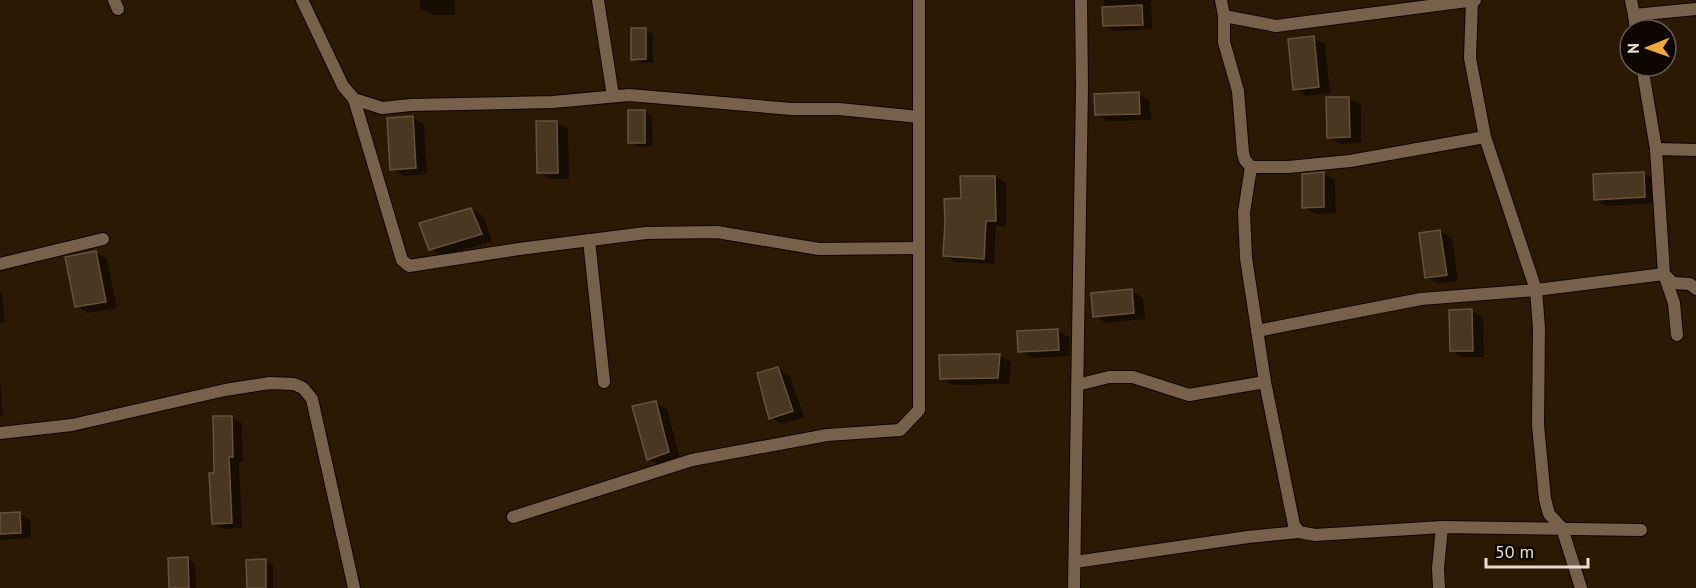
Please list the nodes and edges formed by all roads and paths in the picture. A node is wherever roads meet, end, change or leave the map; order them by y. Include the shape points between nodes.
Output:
1 (302, 0) edge
2 (598, 0) edge
3 (919, 0) edge
4 (1081, 0) edge
5 (1221, 0) edge
6 (1473, 0) edge
7 (1630, 0) edge
8 (1696, 9) edge
9 (1634, 15) junction
10 (1224, 16) junction
11 (1634, 18) edge
12 (1644, 78) edge
13 (613, 96) junction
14 (354, 99) junction
15 (919, 117) junction
16 (1485, 137) junction
17 (1656, 149) junction
18 (1696, 150) edge
19 (1251, 167) junction
20 (103, 239) dead end
21 (589, 240) junction
22 (919, 248) junction
23 (0, 264) edge
24 (1664, 274) junction
25 (1696, 289) edge
26 (1536, 290) junction
27 (1257, 331) junction
28 (1677, 335) dead end
29 (604, 382) dead end
30 (1265, 382) junction
31 (1077, 385) junction
32 (0, 433) edge
33 (513, 517) dead end
34 (1442, 527) junction
35 (1562, 528) junction
36 (1641, 530) dead end
37 (1299, 532) junction
38 (1075, 562) junction
39 (354, 588) edge
40 (1074, 588) edge
41 (1439, 588) edge
42 (1581, 588) edge

1 - 14 street via 343,86
2 - 13 street
3 - 15 street
4 - 31 street
5 - 10 street
6 - 10 street via 1276,26
6 - 16 street via 1470,58
7 - 9 street
8 - 9 street
9 - 11 street
10 - 19 street via 1224,42 1238,92 1243,153
12 - 17 street
13 - 14 street via 382,108
13 - 15 street
14 - 21 street via 402,260 409,266
15 - 22 street
16 - 19 street via 1350,161
16 - 26 street
17 - 18 street
17 - 24 street
19 - 27 street via 1244,212 1246,258
20 - 23 street
21 - 22 street via 646,233 717,232 819,249
21 - 29 street
22 - 33 street via 920,410 900,430 827,435 692,460
24 - 25 street via 1673,283 1689,284
24 - 26 street
24 - 28 street via 1674,303
26 - 27 street via 1421,299
26 - 35 street via 1538,425 1545,499 1550,514
27 - 30 street
30 - 31 street via 1189,395 1133,377 1109,377
30 - 37 street via 1292,519
31 - 38 street
32 - 39 street via 72,426 270,383 303,388 312,399
34 - 35 street
34 - 37 street via 1321,535
34 - 41 street
35 - 36 street
35 - 42 street
37 - 38 street
38 - 40 street

